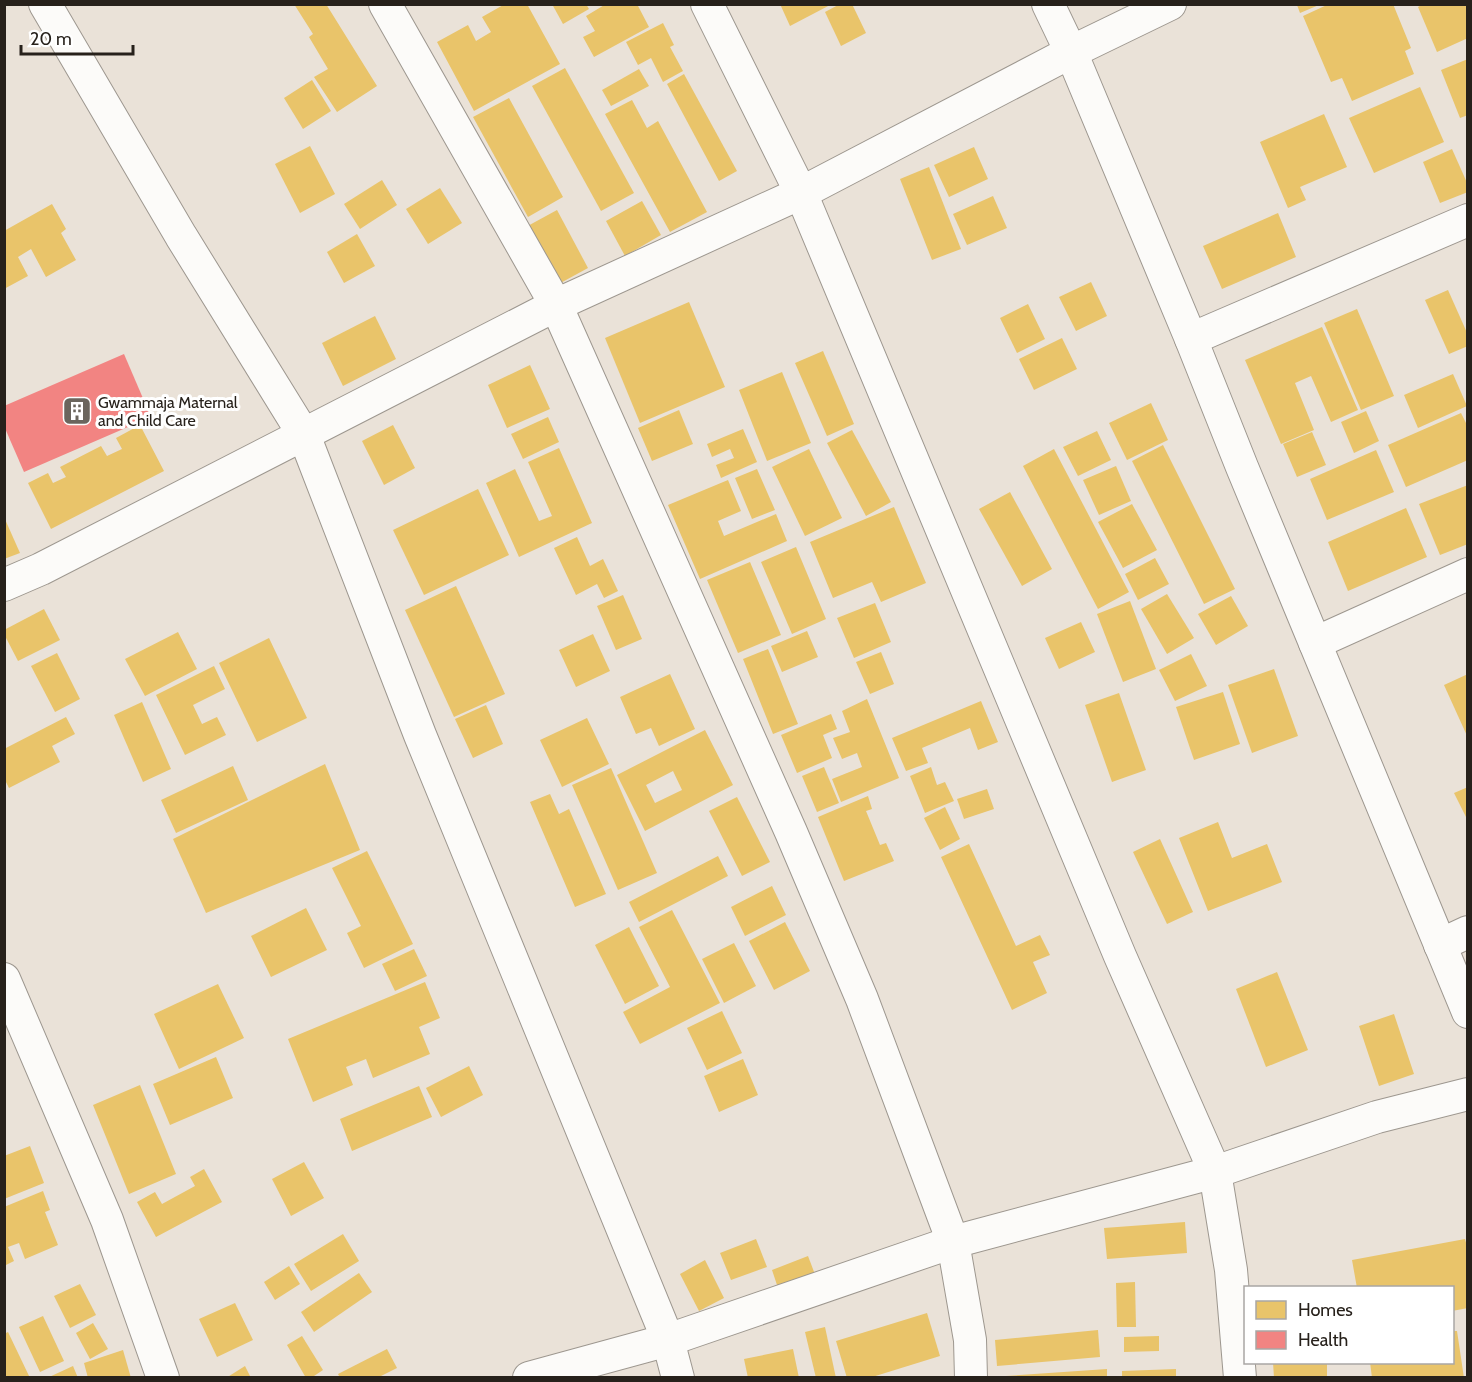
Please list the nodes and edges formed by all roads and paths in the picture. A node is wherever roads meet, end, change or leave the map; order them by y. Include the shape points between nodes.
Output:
1 (45, 4) edge
2 (385, 4) edge
3 (706, 4) edge
4 (1048, 4) edge
5 (1170, 4) edge
6 (1071, 52) junction
7 (801, 193) junction
8 (1467, 219) edge
9 (556, 305) junction
10 (1191, 339) junction
11 (304, 435) junction
12 (1467, 574) edge
13 (4, 585) edge
14 (1315, 643) junction
15 (1467, 932) edge
16 (1440, 945) junction
17 (4, 979) edge
18 (1467, 1012) edge
19 (1467, 1094) edge
20 (1215, 1172) junction
21 (953, 1242) junction
22 (668, 1340) junction
23 (163, 1377) edge
24 (529, 1377) edge
25 (678, 1377) edge
26 (971, 1377) edge
27 (1240, 1377) edge

1 - 11 street
2 - 9 street
3 - 7 street
4 - 6 street
5 - 6 street
6 - 7 street
6 - 10 street
7 - 9 street
7 - 20 street
8 - 10 street
9 - 11 street
9 - 21 street via 862,999
10 - 14 street
11 - 13 street
11 - 22 street via 420,735
12 - 14 street
14 - 16 street
15 - 16 street
16 - 18 street
17 - 23 street via 106,1220
19 - 20 street via 1377,1117
20 - 21 street
20 - 27 street via 1231,1270
21 - 22 street
21 - 26 street via 970,1340
22 - 24 street
22 - 25 street

